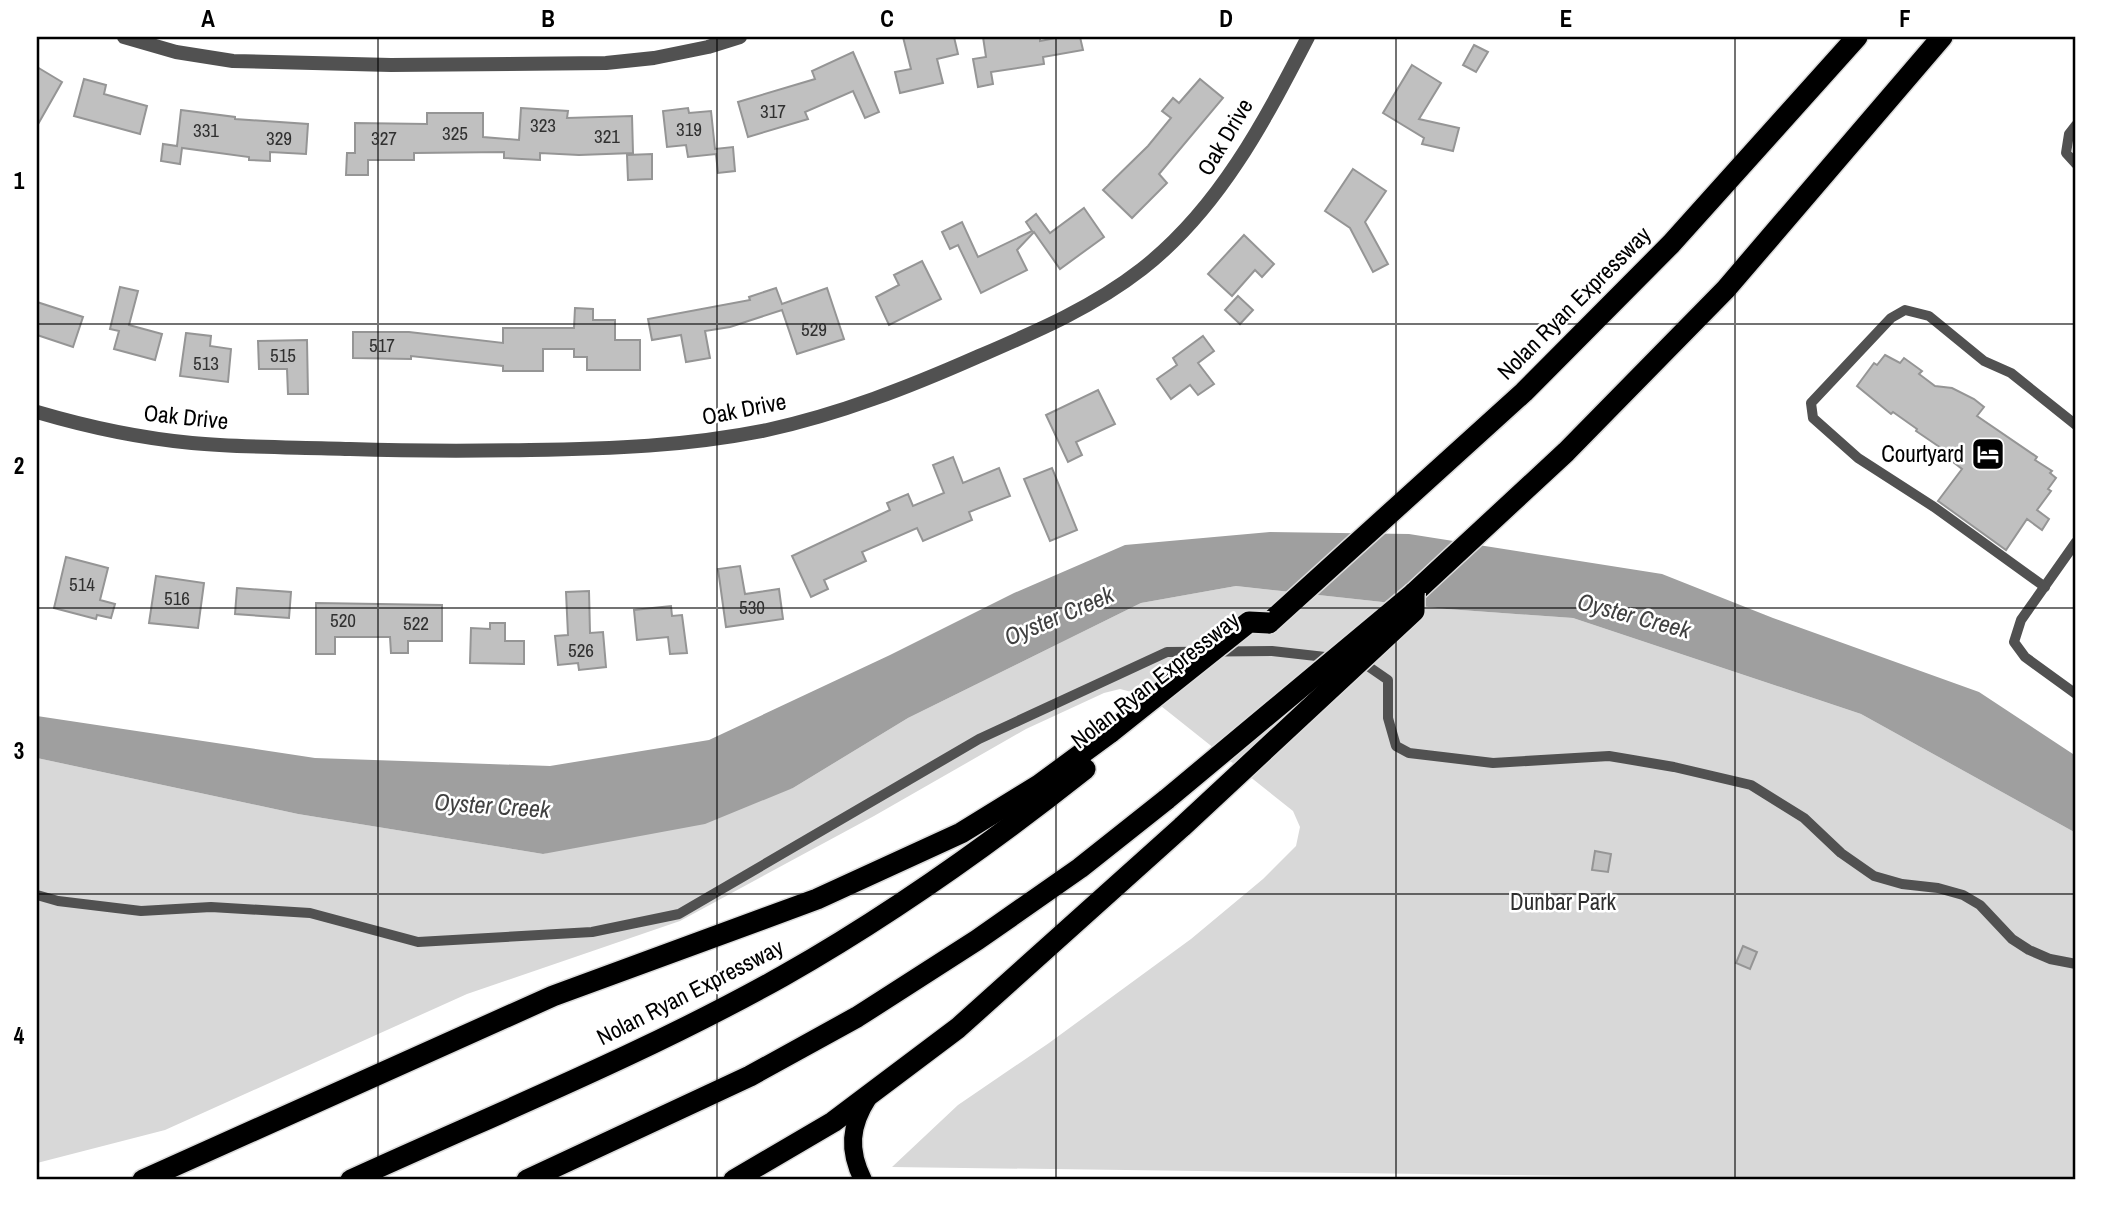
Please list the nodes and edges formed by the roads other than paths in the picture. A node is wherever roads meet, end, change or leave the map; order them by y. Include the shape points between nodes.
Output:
1 (124, 37) edge
2 (740, 37) edge
3 (1308, 37) edge
4 (1857, 37) edge
5 (1942, 37) edge
6 (2076, 125) edge
7 (2076, 164) edge
8 (37, 412) edge
9 (2076, 425) edge
10 (2076, 542) edge
11 (2045, 587) junction
12 (1414, 593) junction
13 (2076, 694) edge
14 (1118, 735) junction
15 (37, 895) edge
16 (2076, 964) edge
17 (870, 1096) junction
18 (143, 1180) edge
19 (351, 1180) edge
20 (527, 1180) edge
21 (734, 1180) edge
22 (863, 1180) edge

1 - 2 street via 233,61 391,65 606,63 654,58
3 - 8 street, Oak Drive via 1228,179 1208,206 1143,268 1052,325 863,403 768,429 679,445 445,452 193,443 107,431
4 - 14 highway, Nolan Ryan Expressway, bridge via 1671,244 1483,430 1269,623 1249,622
5 - 12 highway via 1726,289 1529,487
6 - 7 lane via 2069,134 2066,153
9 - 11 lane via 1929,316 1905,310 1891,318 1811,403 1813,418 1858,457
10 - 11 lane
11 - 13 lane via 2021,620 2014,642 2025,657
12 - 17 highway, bridge via 1414,611 1183,827 958,1028
12 - 20 highway, bridge via 1167,799 1080,868 977,940 857,1017 750,1076
14 - 18 highway via 961,833 817,899 553,996
14 - 19 highway, Nolan Ryan Expressway via 1015,825 875,921 782,976 666,1037
15 - 16 lane via 141,911 211,907 310,913 418,942 592,932 679,914 979,739 1167,652 1272,651 1363,661 1380,673 1388,680 1388,718 1396,746 1409,753 1493,763 1609,756 1751,785 1804,818 1874,876 1963,895 2029,950
17 - 21 highway
17 - 22 main road via 857,1115 853,1136

